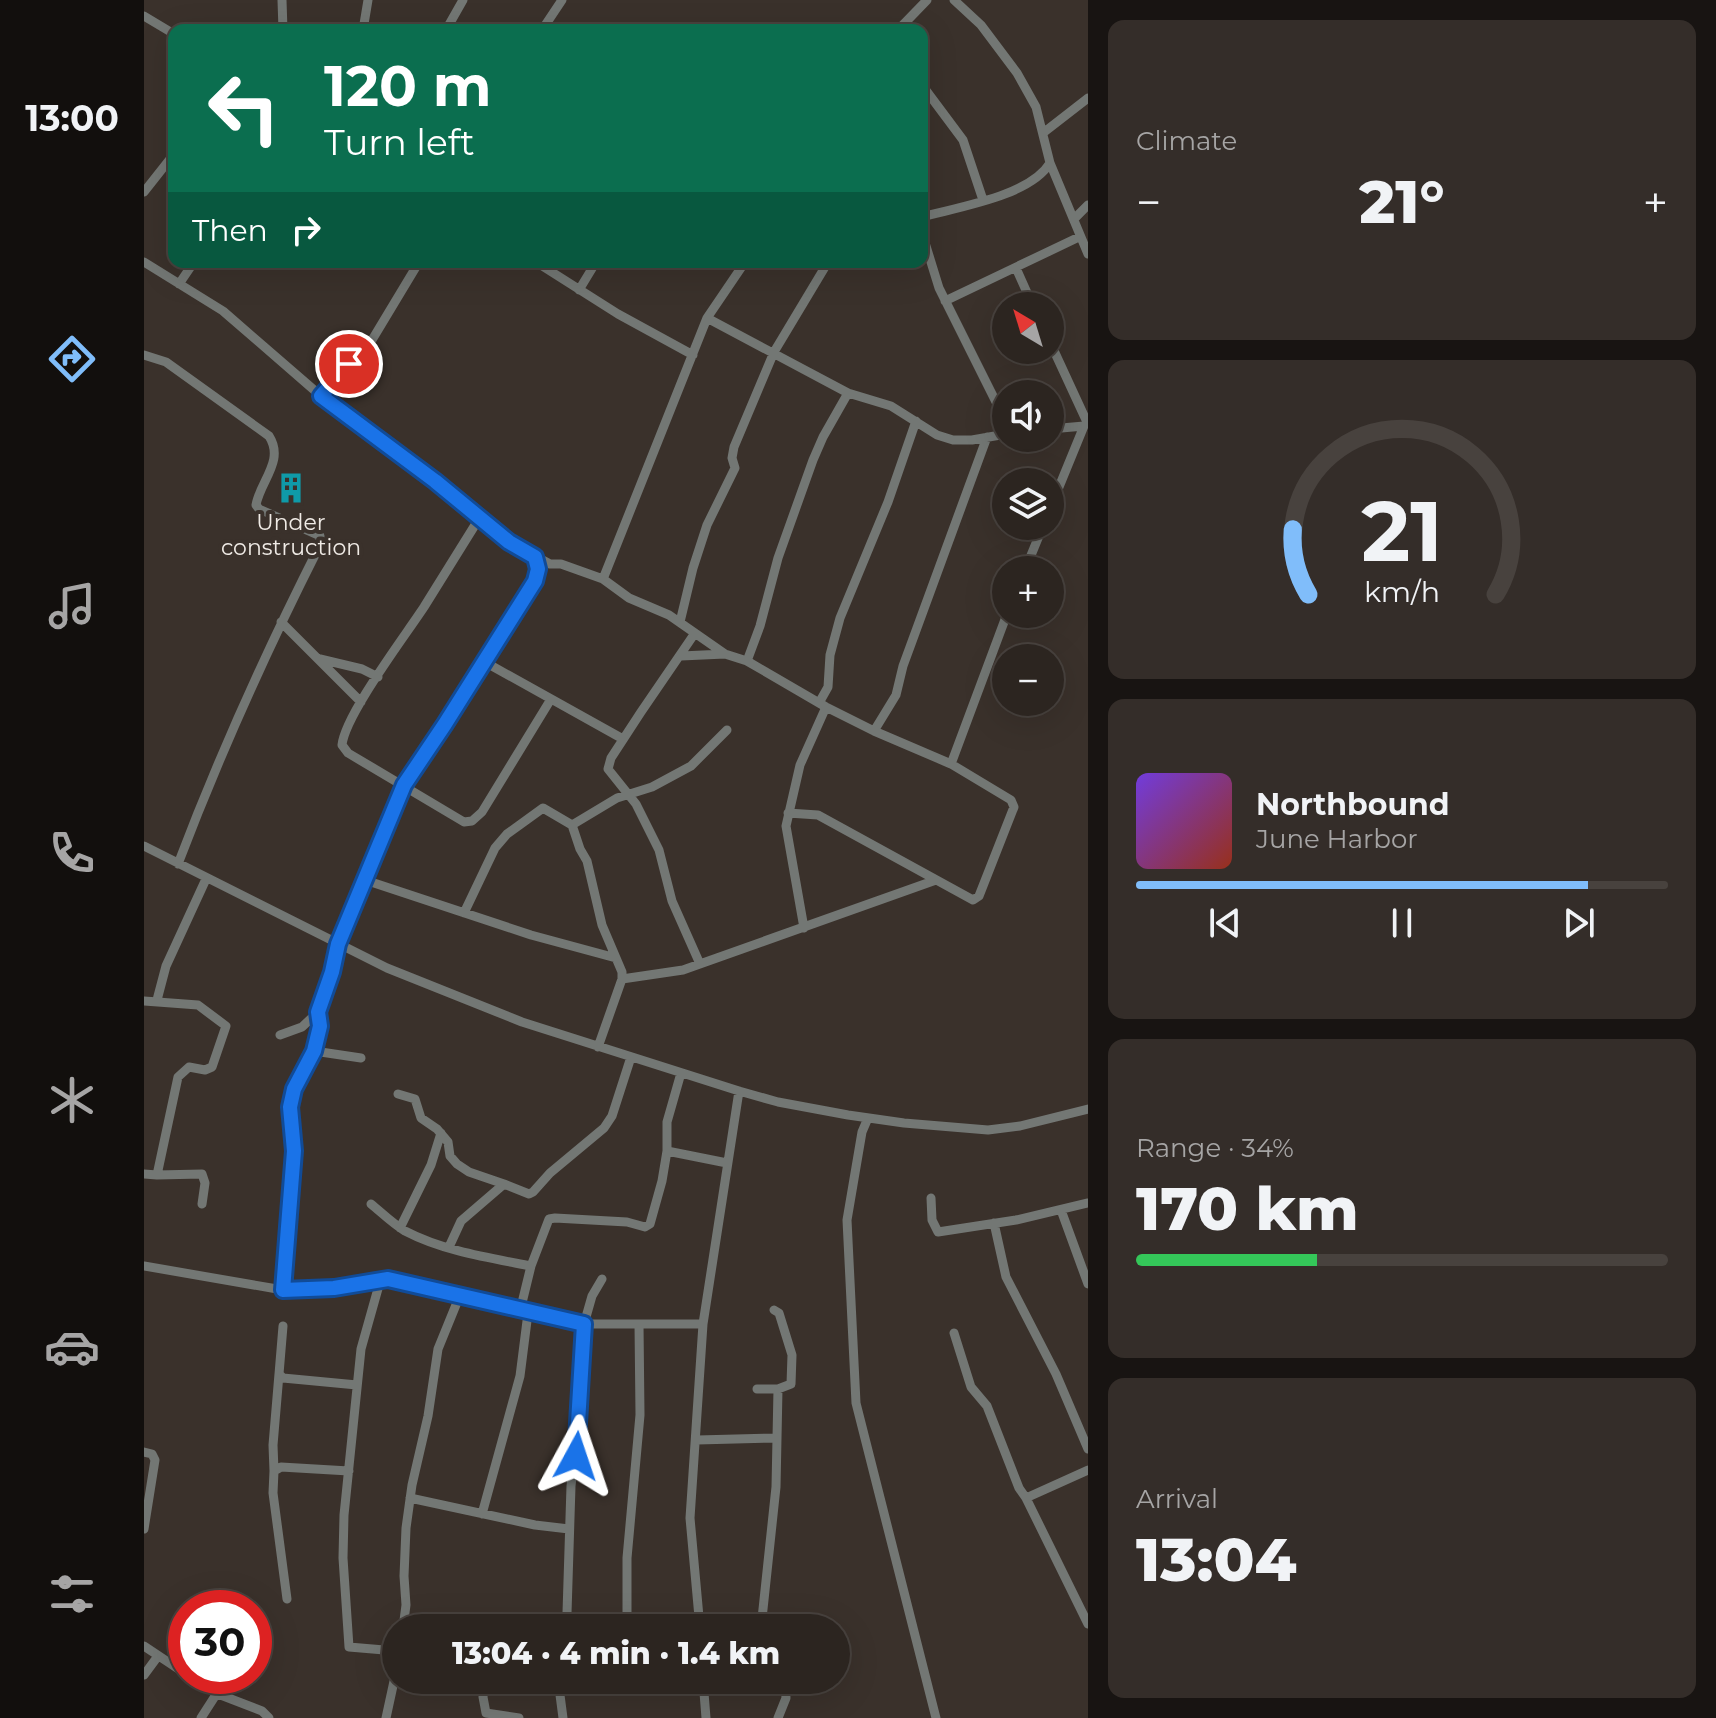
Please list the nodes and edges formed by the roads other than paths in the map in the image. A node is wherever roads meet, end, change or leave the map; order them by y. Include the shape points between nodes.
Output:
1 (282, 0) edge
2 (368, 0) edge
3 (463, 0) edge
4 (562, 0) edge
5 (927, 0) edge
6 (954, 0) edge
7 (144, 16) edge
8 (283, 24) edge
9 (364, 24) edge
10 (449, 24) edge
11 (546, 24) edge
12 (904, 24) edge
13 (168, 30) edge
14 (928, 93) edge
15 (1088, 98) edge
16 (1043, 133) junction
17 (168, 162) edge
18 (1050, 163) junction
19 (144, 192) edge
20 (983, 200) junction
21 (1088, 205) edge
22 (928, 215) edge
23 (1074, 219) junction
24 (1079, 237) junction
25 (928, 254) edge
26 (1088, 254) edge
27 (144, 262) edge
28 (190, 268) edge
29 (415, 268) edge
30 (545, 268) edge
31 (592, 268) edge
32 (741, 268) edge
33 (824, 268) edge
34 (1016, 268) junction
35 (179, 284) junction
36 (579, 290) junction
37 (1027, 292) edge
38 (945, 301) junction
39 (707, 318) junction
40 (774, 352) junction
41 (144, 355) edge
42 (693, 355) junction
43 (1060, 364) edge
44 (848, 393) junction
45 (992, 394) edge
46 (321, 396) junction
47 (916, 421) junction
48 (1086, 423) edge
49 (1064, 427) edge
50 (992, 436) edge
51 (987, 437) junction
52 (1064, 476) edge
53 (480, 517) junction
54 (535, 557) junction
55 (550, 564) junction
56 (603, 579) junction
57 (535, 581) junction
58 (281, 622) junction
59 (680, 622) junction
60 (1002, 628) edge
61 (695, 633) junction
62 (725, 654) junction
63 (681, 656) junction
64 (320, 659) junction
65 (483, 661) junction
66 (747, 661) junction
67 (378, 677) junction
68 (551, 699) junction
69 (361, 702) junction
70 (822, 705) junction
71 (727, 730) dead end
72 (874, 731) junction
73 (623, 739) junction
74 (951, 764) junction
75 (404, 785) junction
76 (628, 793) junction
77 (788, 813) junction
78 (572, 825) junction
79 (144, 846) edge
80 (178, 864) junction
81 (206, 879) junction
82 (365, 880) junction
83 (936, 880) junction
84 (464, 913) junction
85 (804, 928) junction
86 (338, 944) junction
87 (616, 958) junction
88 (700, 964) junction
89 (622, 979) junction
90 (157, 1000) junction
91 (144, 1001) edge
92 (318, 1012) junction
93 (280, 1035) dead end
94 (598, 1047) junction
95 (314, 1051) junction
96 (631, 1057) junction
97 (361, 1058) dead end
98 (681, 1073) junction
99 (739, 1091) junction
100 (398, 1094) dead end
101 (1088, 1109) edge
102 (868, 1118) junction
103 (441, 1133) junction
104 (667, 1151) junction
105 (727, 1163) junction
106 (144, 1174) edge
107 (157, 1175) junction
108 (504, 1184) junction
109 (931, 1198) dead end
110 (1088, 1203) edge
111 (202, 1204) dead end
112 (371, 1204) dead end
113 (1061, 1210) junction
114 (994, 1223) junction
115 (400, 1228) junction
116 (449, 1247) junction
117 (144, 1266) edge
118 (531, 1266) junction
119 (381, 1278) junction
120 (602, 1279) dead end
121 (1088, 1284) edge
122 (283, 1290) junction
123 (460, 1295) junction
124 (774, 1310) dead end
125 (524, 1312) junction
126 (584, 1324) junction
127 (639, 1324) junction
128 (703, 1324) junction
129 (283, 1326) dead end
130 (954, 1333) dead end
131 (279, 1374) junction
132 (357, 1385) junction
133 (757, 1389) dead end
134 (778, 1389) junction
135 (776, 1438) junction
136 (697, 1440) junction
137 (1088, 1449) edge
138 (144, 1452) edge
139 (1088, 1470) edge
140 (274, 1471) junction
141 (349, 1471) junction
142 (410, 1498) junction
143 (1026, 1498) junction
144 (482, 1514) junction
145 (144, 1529) edge
146 (569, 1529) junction
147 (287, 1599) dead end
148 (405, 1614) edge
149 (568, 1614) edge
150 (625, 1614) edge
151 (699, 1614) edge
152 (762, 1614) edge
153 (1088, 1624) edge
154 (144, 1646) edge
155 (382, 1650) edge
156 (158, 1656) junction
157 (168, 1662) edge
158 (144, 1675) edge
159 (218, 1694) joint
160 (391, 1694) edge
161 (483, 1694) edge
162 (560, 1694) edge
163 (704, 1694) edge
164 (786, 1694) edge
165 (201, 1718) edge
166 (269, 1718) edge
167 (386, 1718) edge
168 (519, 1718) edge
169 (563, 1718) edge
170 (706, 1718) edge
171 (778, 1718) edge
172 (936, 1718) edge

1 - 8 street
2 - 9 street
3 - 10 street
4 - 11 street
5 - 12 street
6 - 16 street via 981,25 1017,73
7 - 13 street
14 - 20 street via 963,140
15 - 16 street
16 - 18 street
17 - 19 street
18 - 20 street via 1036,180
18 - 23 street
20 - 22 street
21 - 23 street
23 - 24 street
24 - 26 street
24 - 34 street
25 - 38 street
27 - 35 street
28 - 35 street
29 - 46 street via 372,340
30 - 36 street
31 - 36 street
32 - 39 street
33 - 40 street
34 - 37 street
34 - 38 street
35 - 46 street via 223,311
36 - 42 street
38 - 45 street
39 - 40 street
39 - 42 street
40 - 44 street
40 - 59 street via 734,447 735,468 702,539
41 - 58 street via 166,362 202,386 263,430 274,444 275,459 256,505 320,536
42 - 56 street
43 - 48 street
44 - 47 street via 891,406
44 - 66 street via 813,460
46 - 53 street
47 - 51 street via 953,440
47 - 70 street via 840,618
48 - 49 street
48 - 52 street
50 - 51 street
51 - 72 street via 896,695
53 - 54 street
53 - 67 street
54 - 55 street
54 - 57 street
55 - 56 street
55 - 57 street
56 - 59 street
57 - 65 street
58 - 64 street
58 - 80 street via 214,769
59 - 61 street
60 - 74 street
61 - 62 street
61 - 63 street
62 - 63 street
62 - 66 street
63 - 73 street
64 - 67 street
64 - 69 street
65 - 68 street
65 - 75 street
66 - 70 street
67 - 69 street
68 - 73 street
68 - 75 street via 472,821 464,822
69 - 75 street via 342,745
70 - 72 street
70 - 77 street
71 - 76 street via 691,766
72 - 74 street
73 - 76 street via 608,769
74 - 83 street via 1011,800 1013,810 977,899
75 - 82 street
76 - 78 street
76 - 88 street via 662,855 672,901
77 - 83 street via 818,815
77 - 85 street
78 - 84 street via 543,808 507,834
78 - 87 street
79 - 80 street
80 - 81 street
81 - 86 street
81 - 90 street via 166,966
82 - 84 street
82 - 86 street
83 - 85 street
84 - 87 street
85 - 88 street
86 - 92 street
86 - 94 street via 450,994
87 - 89 street
88 - 89 street
89 - 94 street
90 - 91 street
90 - 107 street via 198,1005 226,1026 212,1067 189,1067 178,1077
92 - 93 street via 302,1027
92 - 95 street
94 - 96 street
95 - 97 street
95 - 122 street via 290,1107 294,1151
96 - 98 street
96 - 108 street via 604,1128 533,1192
98 - 99 street
98 - 104 street via 667,1122
99 - 102 street
99 - 105 street
100 - 103 street via 415,1099 421,1118
101 - 102 street via 988,1130
102 - 172 street via 847,1220 856,1403
103 - 108 street via 457,1164
103 - 115 street
104 - 105 street
104 - 118 street via 650,1224 549,1219
105 - 128 street
106 - 107 street
107 - 111 street via 202,1174
108 - 116 street via 461,1221
109 - 114 street via 938,1232
110 - 113 street
112 - 115 street
113 - 114 street
113 - 121 street
114 - 137 street via 1006,1277
115 - 116 street
116 - 118 street
117 - 122 street
118 - 125 street
119 - 122 street via 334,1288
119 - 123 street
119 - 132 street
120 - 126 street
123 - 125 street
123 - 142 street via 438,1349
124 - 134 street via 792,1355 791,1384
125 - 126 street
125 - 144 street via 520,1376
126 - 127 street
126 - 146 street
127 - 128 street
127 - 150 street via 640,1415
128 - 136 street
129 - 131 street
130 - 143 street via 971,1387 987,1406
131 - 132 street
131 - 140 street
132 - 141 street
133 - 134 street
134 - 135 street
135 - 136 street
135 - 152 street
136 - 151 street via 690,1518
138 - 145 street via 155,1460
139 - 143 street
140 - 141 street
140 - 147 street
141 - 155 street via 343,1558 347,1643 353,1649
142 - 144 street
142 - 148 street
143 - 153 street
144 - 146 street
146 - 149 street
154 - 156 street
156 - 157 street
156 - 158 street
159 - 165 street
159 - 166 street
160 - 167 street
161 - 168 street via 486,1713
162 - 169 street
163 - 170 street
164 - 171 street

